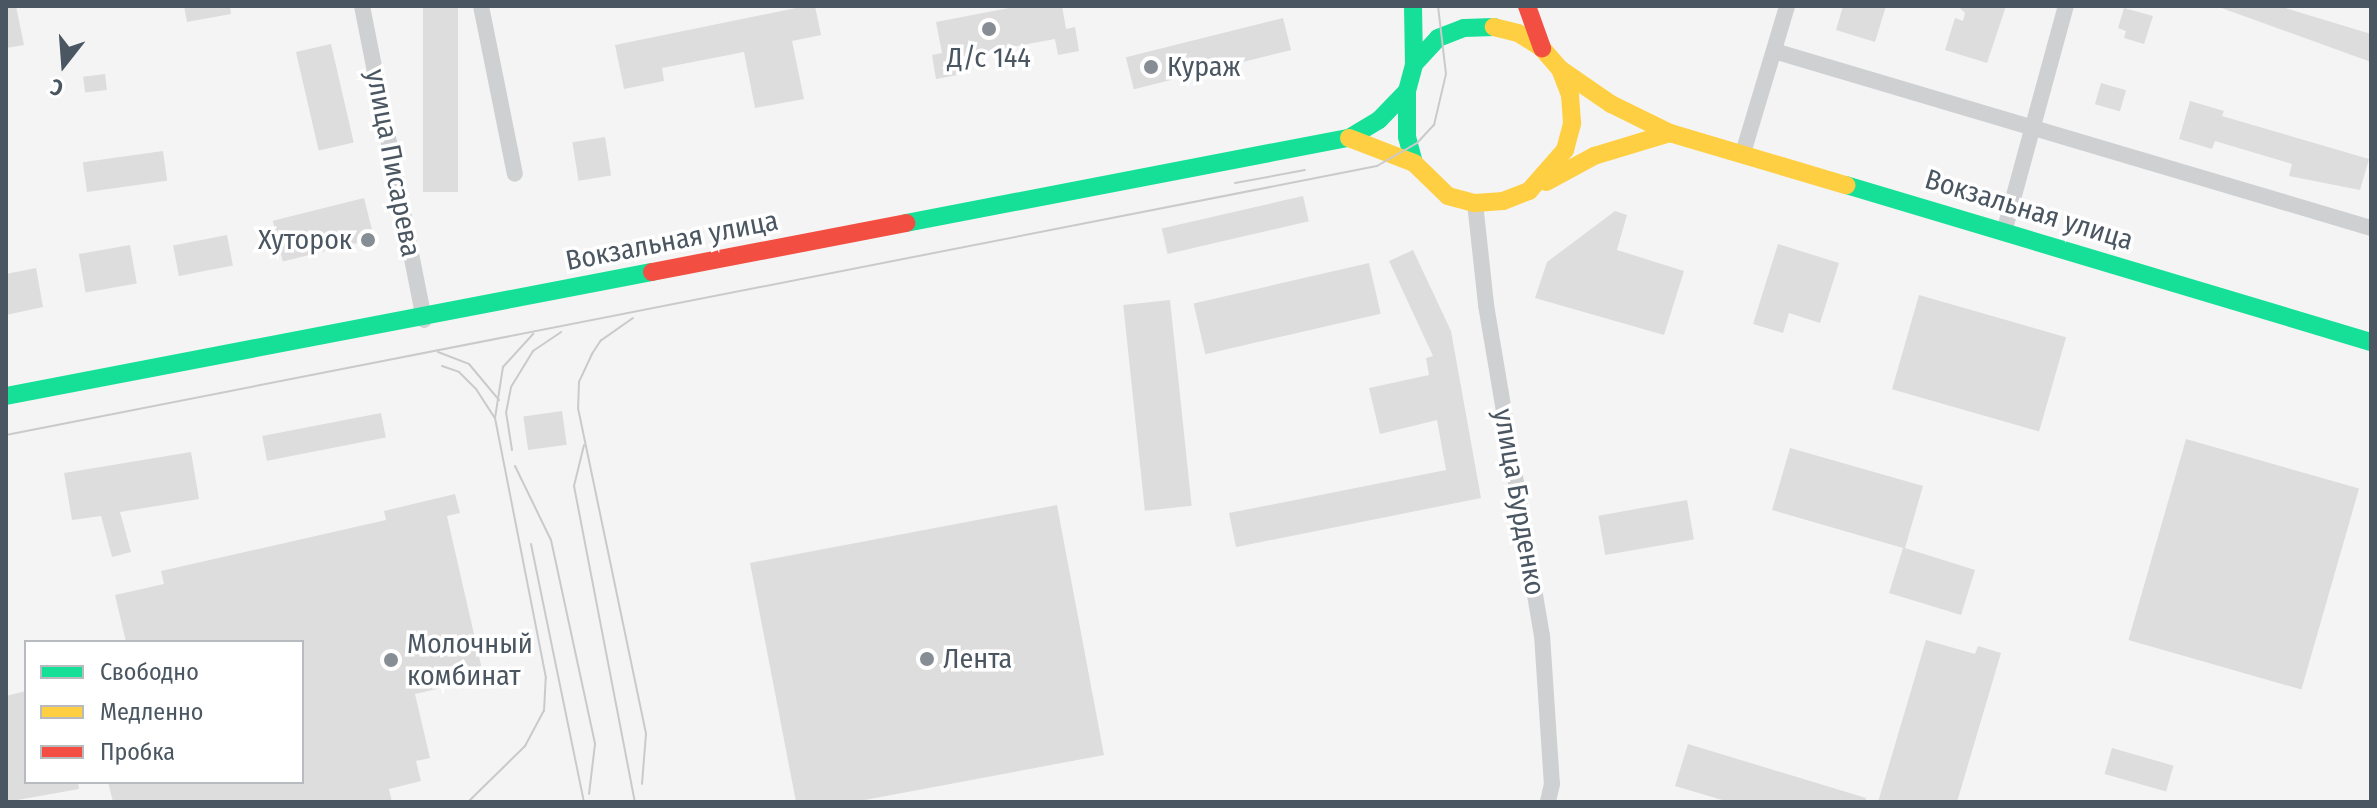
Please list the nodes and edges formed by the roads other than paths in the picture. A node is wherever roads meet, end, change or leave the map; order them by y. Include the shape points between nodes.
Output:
1 (362, 6) edge
2 (481, 6) edge
3 (1413, 6) edge
4 (1527, 6) edge
5 (1787, 6) edge
6 (2066, 6) edge
7 (1542, 48) junction
8 (1774, 51) junction
9 (1414, 64) junction
10 (1560, 69) junction
11 (1407, 91) junction
12 (2030, 125) junction
13 (1670, 133) junction
14 (1349, 138) junction
15 (1743, 153) junction
16 (1414, 163) junction
17 (515, 174) dead end
18 (1529, 191) junction
19 (1475, 203) junction
20 (2371, 228) edge
21 (2004, 232) junction
22 (424, 320) junction
23 (2371, 342) edge
24 (6, 396) edge
25 (1548, 802) edge

1 - 22 street, улица Писарева
2 - 17 street
3 - 9 main road
4 - 7 main road
5 - 8 street
6 - 12 street
7 - 9 main road via 1518,33 1491,26 1464,28 1438,38
7 - 10 main road
8 - 12 street
8 - 15 street
9 - 11 main road
10 - 13 main road, Вокзальная улица via 1611,104
10 - 18 main road via 1570,95 1572,123 1565,150
11 - 14 main road, Вокзальная улица via 1379,120
11 - 16 main road via 1407,137
12 - 20 street
12 - 21 street
13 - 15 main road, Вокзальная улица
13 - 18 main road via 1594,156
14 - 16 main road
14 - 22 main road, Вокзальная улица
15 - 21 main road, Вокзальная улица
16 - 19 main road via 1448,196
18 - 19 main road via 1503,201
19 - 25 street, улица Бурденко via 1486,305 1542,635 1552,784
21 - 23 main road, Вокзальная улица
22 - 24 main road, Вокзальная улица

